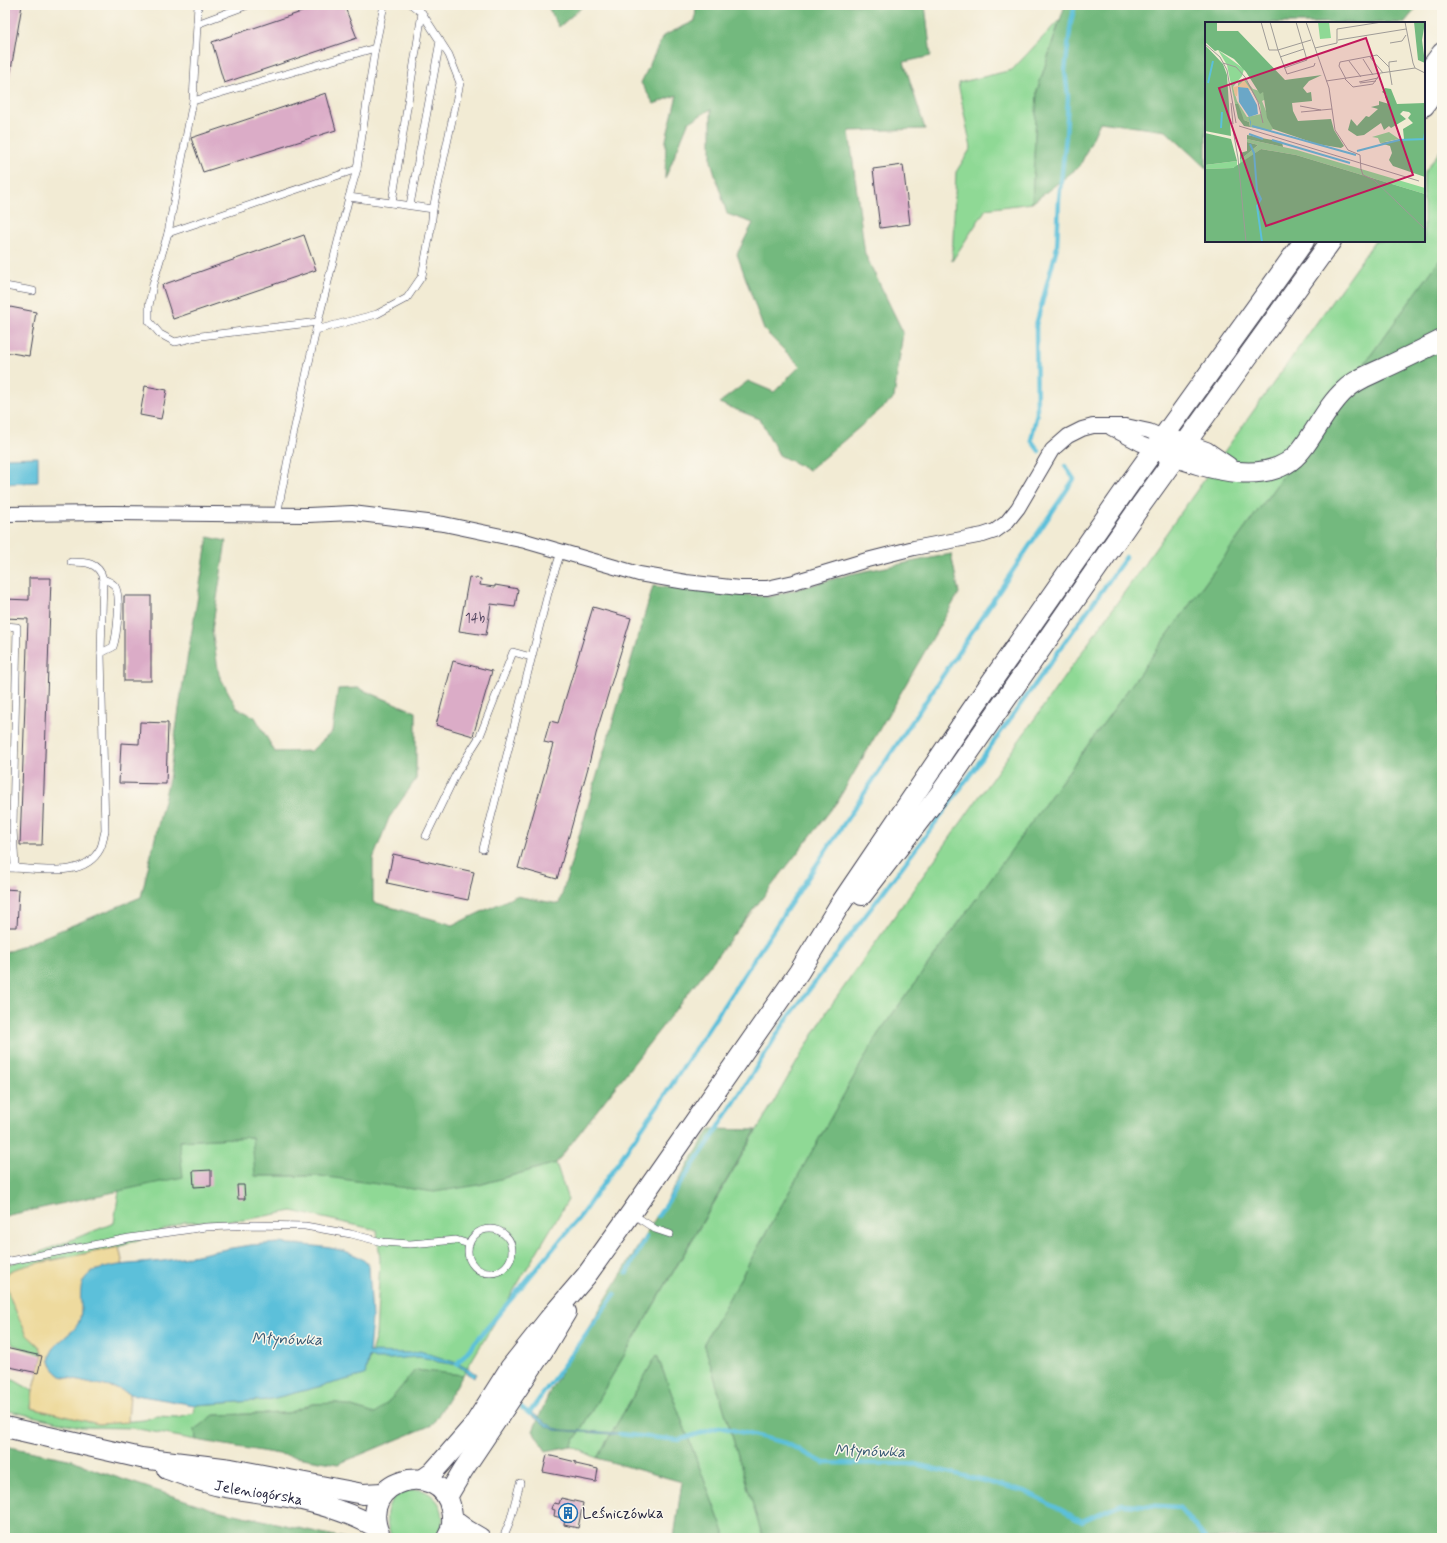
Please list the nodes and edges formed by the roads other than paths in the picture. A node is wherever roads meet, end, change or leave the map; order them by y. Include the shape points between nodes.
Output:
1 (198, 5) edge
2 (248, 5) edge
3 (384, 5) edge
4 (412, 5) edge
5 (422, 13) junction
6 (197, 24) junction
7 (440, 41) junction
8 (375, 48) junction
9 (1442, 53) edge
10 (1425, 76) edge
11 (1442, 80) edge
12 (193, 102) junction
13 (1425, 105) edge
14 (357, 169) junction
15 (349, 197) junction
16 (392, 203) junction
17 (410, 205) junction
18 (433, 209) junction
19 (168, 233) junction
20 (1303, 242) edge
21 (1330, 242) edge
22 (5, 286) edge
23 (33, 291) dead end
24 (318, 322) junction
25 (316, 330) junction
26 (1442, 340) edge
27 (1159, 443) junction
28 (1180, 451) junction
29 (5, 514) edge
30 (277, 515) junction
31 (561, 552) junction
32 (71, 562) dead end
33 (102, 579) junction
34 (5, 626) edge
35 (101, 653) junction
36 (531, 657) junction
37 (5, 828) edge
38 (13, 828) junction
39 (426, 836) dead end
40 (483, 849) dead end
41 (5, 868) edge
42 (15, 868) junction
43 (799, 972) junction
44 (631, 1213) junction
45 (670, 1234) dead end
46 (469, 1244) junction
47 (5, 1262) edge
48 (586, 1276) junction
49 (5, 1427) edge
50 (141, 1458) junction
51 (422, 1480) junction
52 (520, 1483) dead end
53 (383, 1494) junction
54 (447, 1497) junction
55 (450, 1529) edge
56 (379, 1533) edge
57 (480, 1538) edge
58 (503, 1538) edge

1 - 6 lane
2 - 6 lane
3 - 8 lane
4 - 5 lane
5 - 7 lane
5 - 16 lane
6 - 12 lane
7 - 17 lane
7 - 18 lane via 449,55 460,83
8 - 12 lane
8 - 14 lane
9 - 10 main road
11 - 13 main road
12 - 19 lane
14 - 15 lane
14 - 19 lane
15 - 16 lane
15 - 24 lane
16 - 17 lane
17 - 18 lane
18 - 25 lane via 422,276 407,298 378,314
19 - 24 lane via 149,306 149,320 160,334 175,342 201,336
20 - 27 main road
21 - 28 main road
22 - 23 lane
24 - 25 lane
25 - 30 lane
26 - 28 main road via 1360,379 1345,389 1334,401 1302,451 1278,468 1251,473 1197,465
27 - 28 main road
27 - 31 street via 1149,431 1126,426 1093,426 1082,429 1068,436 1052,450 1018,508 1006,524 995,531 907,550 767,588 739,588 639,574
27 - 43 main road via 971,711 839,906
28 - 43 main road via 942,791
29 - 30 street
30 - 31 street via 352,513 416,520 518,540
31 - 36 lane
32 - 33 lane via 86,562 96,566 101,572
33 - 35 lane
33 - 35 lane via 114,584 118,611 114,647
34 - 38 lane via 17,627
35 - 42 lane via 105,831 100,849 88,863 78,868
36 - 39 lane via 513,652 480,736 456,774
36 - 40 lane
37 - 38 lane
38 - 42 lane
41 - 42 lane
43 - 44 main road
44 - 45 lane via 656,1229
44 - 48 main road
46 - 46 lane via 477,1232 483,1229 497,1229 512,1243 512,1259 502,1270 486,1273 473,1266 469,1259
46 - 47 lane via 456,1240 410,1244 382,1242 305,1226 254,1225 206,1227 128,1238
48 - 51 main road via 514,1362 474,1425 432,1473
48 - 54 main road via 542,1352 462,1470
49 - 50 main road, Jeleniogórska
50 - 53 main road, Jeleniogórska via 231,1469 363,1494
50 - 56 main road, Jeleniogórska via 218,1486 292,1497 335,1509 361,1518
51 - 53 main road via 402,1481
51 - 54 main road via 436,1486
52 - 58 lane
53 - 56 main road via 376,1510 375,1521
54 - 55 main road via 451,1506
55 - 57 main road via 468,1531

